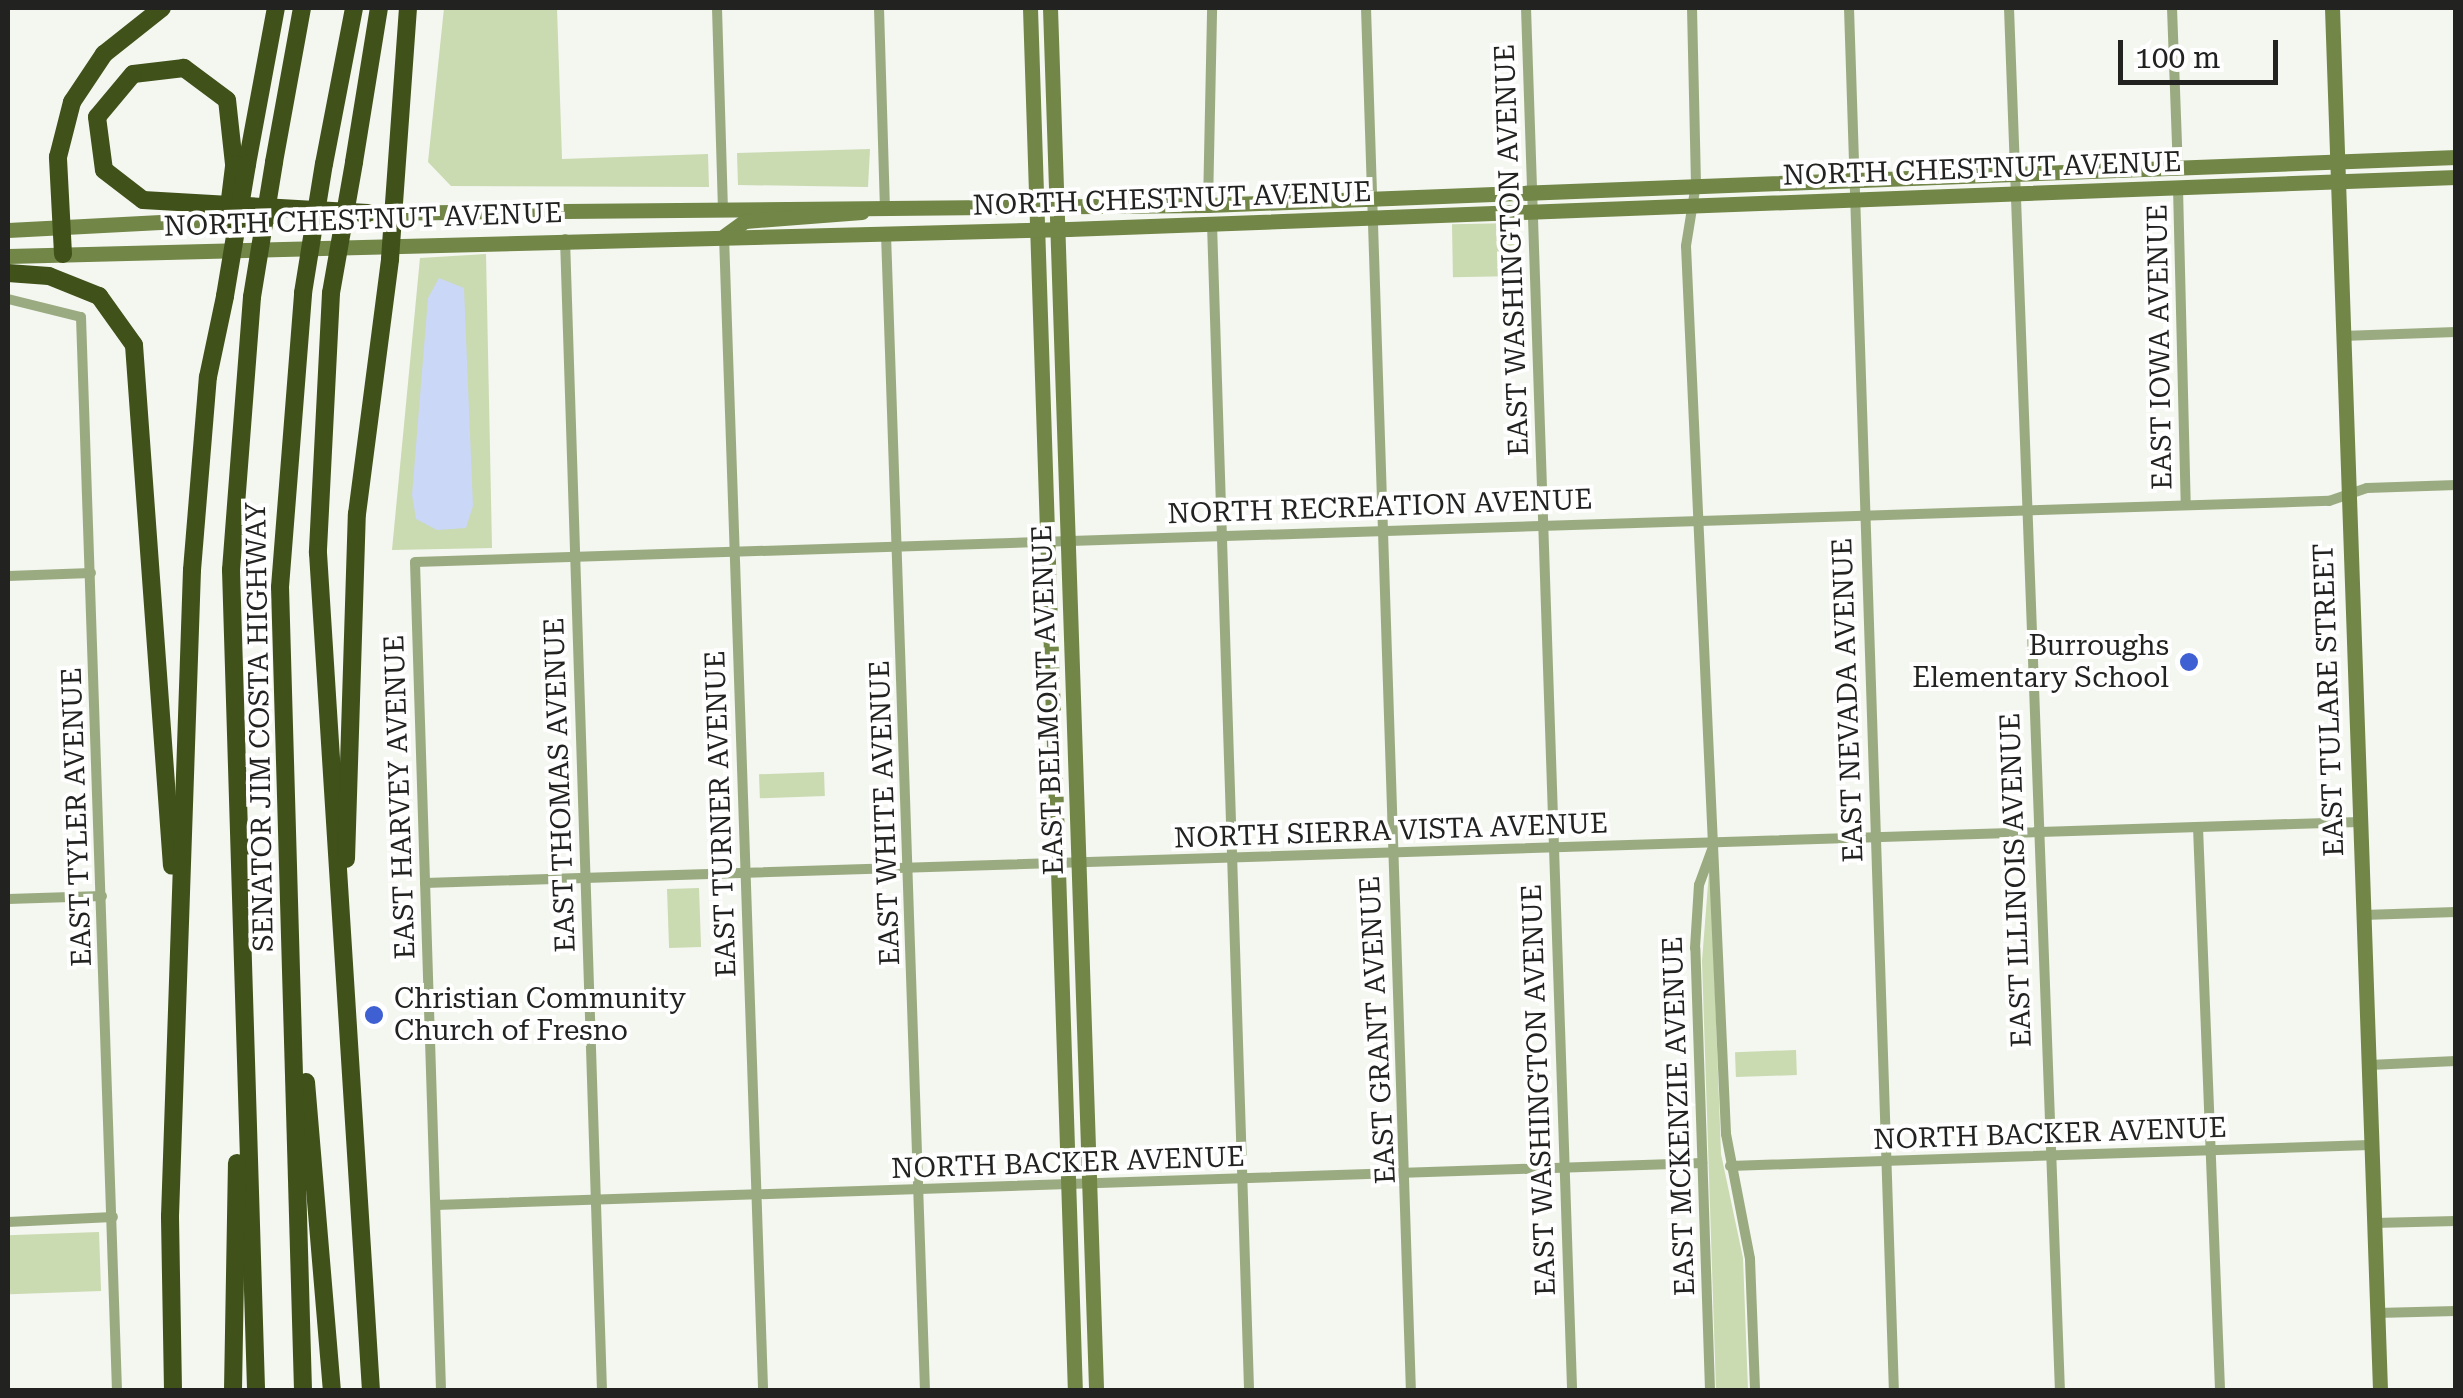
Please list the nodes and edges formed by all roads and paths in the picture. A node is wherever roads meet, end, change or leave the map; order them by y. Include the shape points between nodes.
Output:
1 (162, 8) edge
2 (276, 8) edge
3 (302, 8) edge
4 (354, 8) edge
5 (379, 8) edge
6 (408, 8) edge
7 (716, 8) edge
8 (879, 8) edge
9 (1030, 8) edge
10 (1050, 8) edge
11 (1212, 8) edge
12 (1366, 8) edge
13 (1526, 8) edge
14 (1692, 8) edge
15 (1849, 8) edge
16 (2009, 8) edge
17 (2172, 8) edge
18 (2332, 8) edge
19 (2456, 157) edge
20 (2337, 162) junction
21 (240, 164) junction
22 (2178, 168) junction
23 (2014, 174) junction
24 (2456, 177) edge
25 (1853, 179) junction
26 (2338, 183) junction
27 (1696, 184) junction
28 (2178, 188) junction
29 (2097, 190) junction
30 (1530, 191) junction
31 (2014, 194) junction
32 (1369, 198) junction
33 (1854, 199) junction
34 (1689, 204) junction
35 (1037, 205) junction
36 (1056, 205) junction
37 (1208, 205) junction
38 (885, 206) junction
39 (723, 208) junction
40 (1531, 211) junction
41 (393, 212) junction
42 (368, 213) junction
43 (1370, 217) junction
44 (1212, 224) junction
45 (61, 226) junction
46 (1038, 229) junction
47 (1058, 229) junction
48 (8, 230) edge
49 (886, 234) junction
50 (724, 236) junction
51 (565, 238) junction
52 (392, 243) junction
53 (63, 254) junction
54 (8, 256) edge
55 (8, 273) edge
56 (8, 299) edge
57 (2456, 332) edge
58 (2342, 336) junction
59 (2456, 485) edge
60 (2346, 496) junction
61 (2186, 505) junction
62 (2025, 511) junction
63 (1865, 516) junction
64 (1704, 519) junction
65 (1546, 524) junction
66 (1381, 532) junction
67 (1222, 535) junction
68 (1068, 540) junction
69 (1048, 541) junction
70 (898, 546) junction
71 (735, 552) junction
72 (575, 557) junction
73 (415, 562) joint
74 (91, 573) junction
75 (8, 576) edge
76 (2358, 822) junction
77 (2198, 827) junction
78 (2037, 834) junction
79 (1875, 839) junction
80 (1714, 844) junction
81 (1553, 850) junction
82 (1392, 854) junction
83 (1233, 857) junction
84 (1079, 864) junction
85 (1058, 865) junction
86 (910, 868) junction
87 (746, 874) junction
88 (586, 880) junction
89 (425, 883) junction
90 (102, 896) junction
91 (8, 899) edge
92 (2456, 912) edge
93 (2364, 914) junction
94 (344, 952) junction
95 (291, 956) junction
96 (241, 958) junction
97 (2456, 1061) edge
98 (2369, 1064) junction
99 (174, 1091) junction
100 (2370, 1145) junction
101 (2211, 1152) junction
102 (2048, 1156) junction
103 (1887, 1162) junction
104 (1702, 1163) junction
105 (1565, 1166) junction
106 (1730, 1166) junction
107 (1407, 1172) junction
108 (1244, 1180) junction
109 (1089, 1186) junction
110 (1069, 1188) junction
111 (919, 1190) junction
112 (756, 1195) junction
113 (596, 1202) junction
114 (436, 1205) junction
115 (113, 1217) junction
116 (2456, 1220) edge
117 (8, 1222) edge
118 (2374, 1223) junction
119 (2456, 1311) edge
120 (2377, 1314) junction
121 (117, 1390) edge
122 (174, 1390) edge
123 (234, 1390) edge
124 (256, 1390) edge
125 (303, 1390) edge
126 (332, 1390) edge
127 (370, 1390) edge
128 (441, 1390) edge
129 (602, 1390) edge
130 (763, 1390) edge
131 (925, 1390) edge
132 (1076, 1390) edge
133 (1096, 1390) edge
134 (1250, 1390) edge
135 (1411, 1390) edge
136 (1572, 1390) edge
137 (1710, 1390) edge
138 (1755, 1390) edge
139 (1894, 1390) edge
140 (2060, 1390) edge
141 (2220, 1390) edge
142 (2380, 1390) edge

1 - 45 highway via 104,54 72,102 58,157
2 - 21 highway
3 - 96 highway, SENATOR JIM COSTA HIGHWAY, bridge via 252,297 231,570
4 - 95 highway, SENATOR JIM COSTA HIGHWAY, bridge via 303,293 280,587
5 - 94 highway, bridge via 331,292 318,553
6 - 41 highway
7 - 39 street
8 - 38 street
9 - 35 main road, EAST BELMONT AVENUE
10 - 36 main road, EAST BELMONT AVENUE
11 - 37 street
12 - 32 street, EAST GRANT AVENUE
13 - 30 street, EAST WASHINGTON AVENUE
14 - 27 street
15 - 25 street, EAST NEVADA AVENUE
16 - 23 street, EAST ILLINOIS AVENUE
17 - 22 street, EAST IOWA AVENUE
18 - 20 main road, EAST TULARE STREET
19 - 20 main road, NORTH CHESTNUT AVENUE
20 - 22 main road, NORTH CHESTNUT AVENUE
20 - 26 main road, EAST TULARE STREET
21 - 42 highway via 227,100 184,68 132,74 96,117 104,170 143,200
21 - 99 highway, bridge via 208,377
22 - 23 main road, NORTH CHESTNUT AVENUE
22 - 29 main road via 2171,178
23 - 25 main road, NORTH CHESTNUT AVENUE
23 - 31 street, EAST ILLINOIS AVENUE
24 - 26 main road, NORTH CHESTNUT AVENUE
25 - 27 main road, NORTH CHESTNUT AVENUE
25 - 33 street, EAST NEVADA AVENUE
26 - 28 main road, NORTH CHESTNUT AVENUE
26 - 58 main road, EAST TULARE STREET
27 - 30 main road, NORTH CHESTNUT AVENUE
27 - 34 street
28 - 29 main road, NORTH CHESTNUT AVENUE
28 - 61 street, EAST IOWA AVENUE
29 - 31 main road, NORTH CHESTNUT AVENUE
30 - 32 main road, NORTH CHESTNUT AVENUE
30 - 40 street, EAST WASHINGTON AVENUE
31 - 33 main road, NORTH CHESTNUT AVENUE
31 - 62 street, EAST ILLINOIS AVENUE
32 - 37 main road, NORTH CHESTNUT AVENUE
32 - 43 street, EAST GRANT AVENUE
33 - 34 main road, NORTH CHESTNUT AVENUE
33 - 63 street, EAST NEVADA AVENUE
34 - 40 main road, NORTH CHESTNUT AVENUE
34 - 64 street, EAST MCKENZIE AVENUE
35 - 36 main road, NORTH CHESTNUT AVENUE
35 - 38 main road, NORTH CHESTNUT AVENUE
35 - 46 main road, EAST BELMONT AVENUE
36 - 37 main road, NORTH CHESTNUT AVENUE
36 - 47 main road, EAST BELMONT AVENUE
38 - 39 main road, NORTH CHESTNUT AVENUE
38 - 50 main road via 834,220 745,221
39 - 41 main road, NORTH CHESTNUT AVENUE
40 - 43 main road, NORTH CHESTNUT AVENUE
40 - 65 street, EAST WASHINGTON AVENUE
41 - 42 main road, NORTH CHESTNUT AVENUE
41 - 52 highway
42 - 45 main road, NORTH CHESTNUT AVENUE
43 - 44 main road, NORTH CHESTNUT AVENUE
43 - 66 street, EAST GRANT AVENUE
44 - 47 main road, NORTH CHESTNUT AVENUE
44 - 67 street
45 - 48 main road, NORTH CHESTNUT AVENUE
45 - 53 highway
46 - 47 main road, NORTH CHESTNUT AVENUE
46 - 49 main road, NORTH CHESTNUT AVENUE
46 - 69 main road, EAST BELMONT AVENUE
47 - 68 main road, EAST BELMONT AVENUE
49 - 50 main road, NORTH CHESTNUT AVENUE
49 - 70 street, EAST WHITE AVENUE
50 - 51 main road, NORTH CHESTNUT AVENUE
50 - 71 street, EAST TURNER AVENUE
51 - 52 main road, NORTH CHESTNUT AVENUE
51 - 72 street, EAST THOMAS AVENUE
52 - 53 main road, NORTH CHESTNUT AVENUE
52 - 94 highway via 357,514
53 - 54 main road, NORTH CHESTNUT AVENUE
55 - 99 highway via 49,276 99,296 139,362 170,772
56 - 74 street, EAST TYLER AVENUE via 81,317
57 - 58 street
58 - 60 main road, EAST TULARE STREET
59 - 60 street, NORTH RECREATION AVENUE
60 - 61 street, NORTH RECREATION AVENUE
60 - 76 main road, EAST TULARE STREET
61 - 62 street, NORTH RECREATION AVENUE
62 - 63 street, NORTH RECREATION AVENUE
62 - 78 street, EAST ILLINOIS AVENUE
63 - 64 street, NORTH RECREATION AVENUE
63 - 79 street, EAST NEVADA AVENUE
64 - 65 street, NORTH RECREATION AVENUE
64 - 80 street, EAST MCKENZIE AVENUE
65 - 66 street, NORTH RECREATION AVENUE
65 - 81 street, EAST WASHINGTON AVENUE
66 - 67 street, NORTH RECREATION AVENUE
66 - 82 street, EAST GRANT AVENUE
67 - 68 street, NORTH RECREATION AVENUE
67 - 83 street
68 - 69 street, NORTH RECREATION AVENUE
68 - 84 main road, EAST BELMONT AVENUE
69 - 70 street, NORTH RECREATION AVENUE
69 - 85 main road, EAST BELMONT AVENUE
70 - 71 street, NORTH RECREATION AVENUE
70 - 86 street, EAST WHITE AVENUE
71 - 72 street, NORTH RECREATION AVENUE
71 - 87 street, EAST TURNER AVENUE
72 - 73 street, NORTH RECREATION AVENUE
72 - 88 street, EAST THOMAS AVENUE
73 - 89 street, EAST HARVEY AVENUE
74 - 75 street
74 - 90 street, EAST TYLER AVENUE
76 - 77 street, NORTH SIERRA VISTA AVENUE
76 - 93 main road, EAST TULARE STREET
77 - 78 street, NORTH SIERRA VISTA AVENUE
77 - 101 street
78 - 79 street, NORTH SIERRA VISTA AVENUE
78 - 102 street, EAST ILLINOIS AVENUE
79 - 80 street, NORTH SIERRA VISTA AVENUE
79 - 103 street, EAST NEVADA AVENUE
80 - 81 street, NORTH SIERRA VISTA AVENUE
80 - 104 street, EAST MCKENZIE AVENUE via 1704,860 1695,948
80 - 106 street, EAST MCKENZIE AVENUE
81 - 82 street, NORTH SIERRA VISTA AVENUE
81 - 105 street, EAST WASHINGTON AVENUE
82 - 83 street, NORTH SIERRA VISTA AVENUE
82 - 107 street, EAST GRANT AVENUE
83 - 84 street, NORTH SIERRA VISTA AVENUE
83 - 108 street
84 - 85 street, NORTH SIERRA VISTA AVENUE
84 - 109 main road, EAST BELMONT AVENUE
85 - 86 street, NORTH SIERRA VISTA AVENUE
85 - 110 main road, EAST BELMONT AVENUE
86 - 87 street, NORTH SIERRA VISTA AVENUE
86 - 111 street, EAST WHITE AVENUE
87 - 88 street, NORTH SIERRA VISTA AVENUE
87 - 112 street, EAST TURNER AVENUE
88 - 89 street, NORTH SIERRA VISTA AVENUE
88 - 113 street, EAST THOMAS AVENUE
89 - 114 street, EAST HARVEY AVENUE
90 - 91 street
90 - 115 street, EAST TYLER AVENUE
92 - 93 street
93 - 98 main road, EAST TULARE STREET
94 - 127 highway
95 - 125 highway, SENATOR JIM COSTA HIGHWAY
95 - 126 highway
96 - 123 highway
96 - 124 highway, SENATOR JIM COSTA HIGHWAY
97 - 98 street
98 - 100 main road, EAST TULARE STREET
99 - 122 highway
100 - 101 street, NORTH BACKER AVENUE
100 - 118 main road, EAST TULARE STREET
101 - 102 street, NORTH BACKER AVENUE
101 - 141 street
102 - 103 street, NORTH BACKER AVENUE
102 - 140 street, EAST ILLINOIS AVENUE
103 - 106 street, NORTH BACKER AVENUE
103 - 139 street, EAST NEVADA AVENUE
104 - 105 street, NORTH BACKER AVENUE
104 - 137 street, EAST MCKENZIE AVENUE
105 - 107 street, NORTH BACKER AVENUE
105 - 136 street, EAST WASHINGTON AVENUE
106 - 138 street, EAST MCKENZIE AVENUE via 1750,1260
107 - 108 street, NORTH BACKER AVENUE
107 - 135 street, EAST GRANT AVENUE
108 - 109 street, NORTH BACKER AVENUE
108 - 134 street
109 - 110 street, NORTH BACKER AVENUE
109 - 133 main road, EAST BELMONT AVENUE
110 - 111 street, NORTH BACKER AVENUE
110 - 132 main road, EAST BELMONT AVENUE
111 - 112 street, NORTH BACKER AVENUE
111 - 131 street, EAST WHITE AVENUE
112 - 113 street, NORTH BACKER AVENUE
112 - 130 street, EAST TURNER AVENUE
113 - 114 street, NORTH BACKER AVENUE
113 - 129 street, EAST THOMAS AVENUE
114 - 128 street, EAST HARVEY AVENUE
115 - 117 street
115 - 121 street, EAST TYLER AVENUE
116 - 118 street
118 - 120 main road, EAST TULARE STREET
119 - 120 street
120 - 142 main road, EAST TULARE STREET

